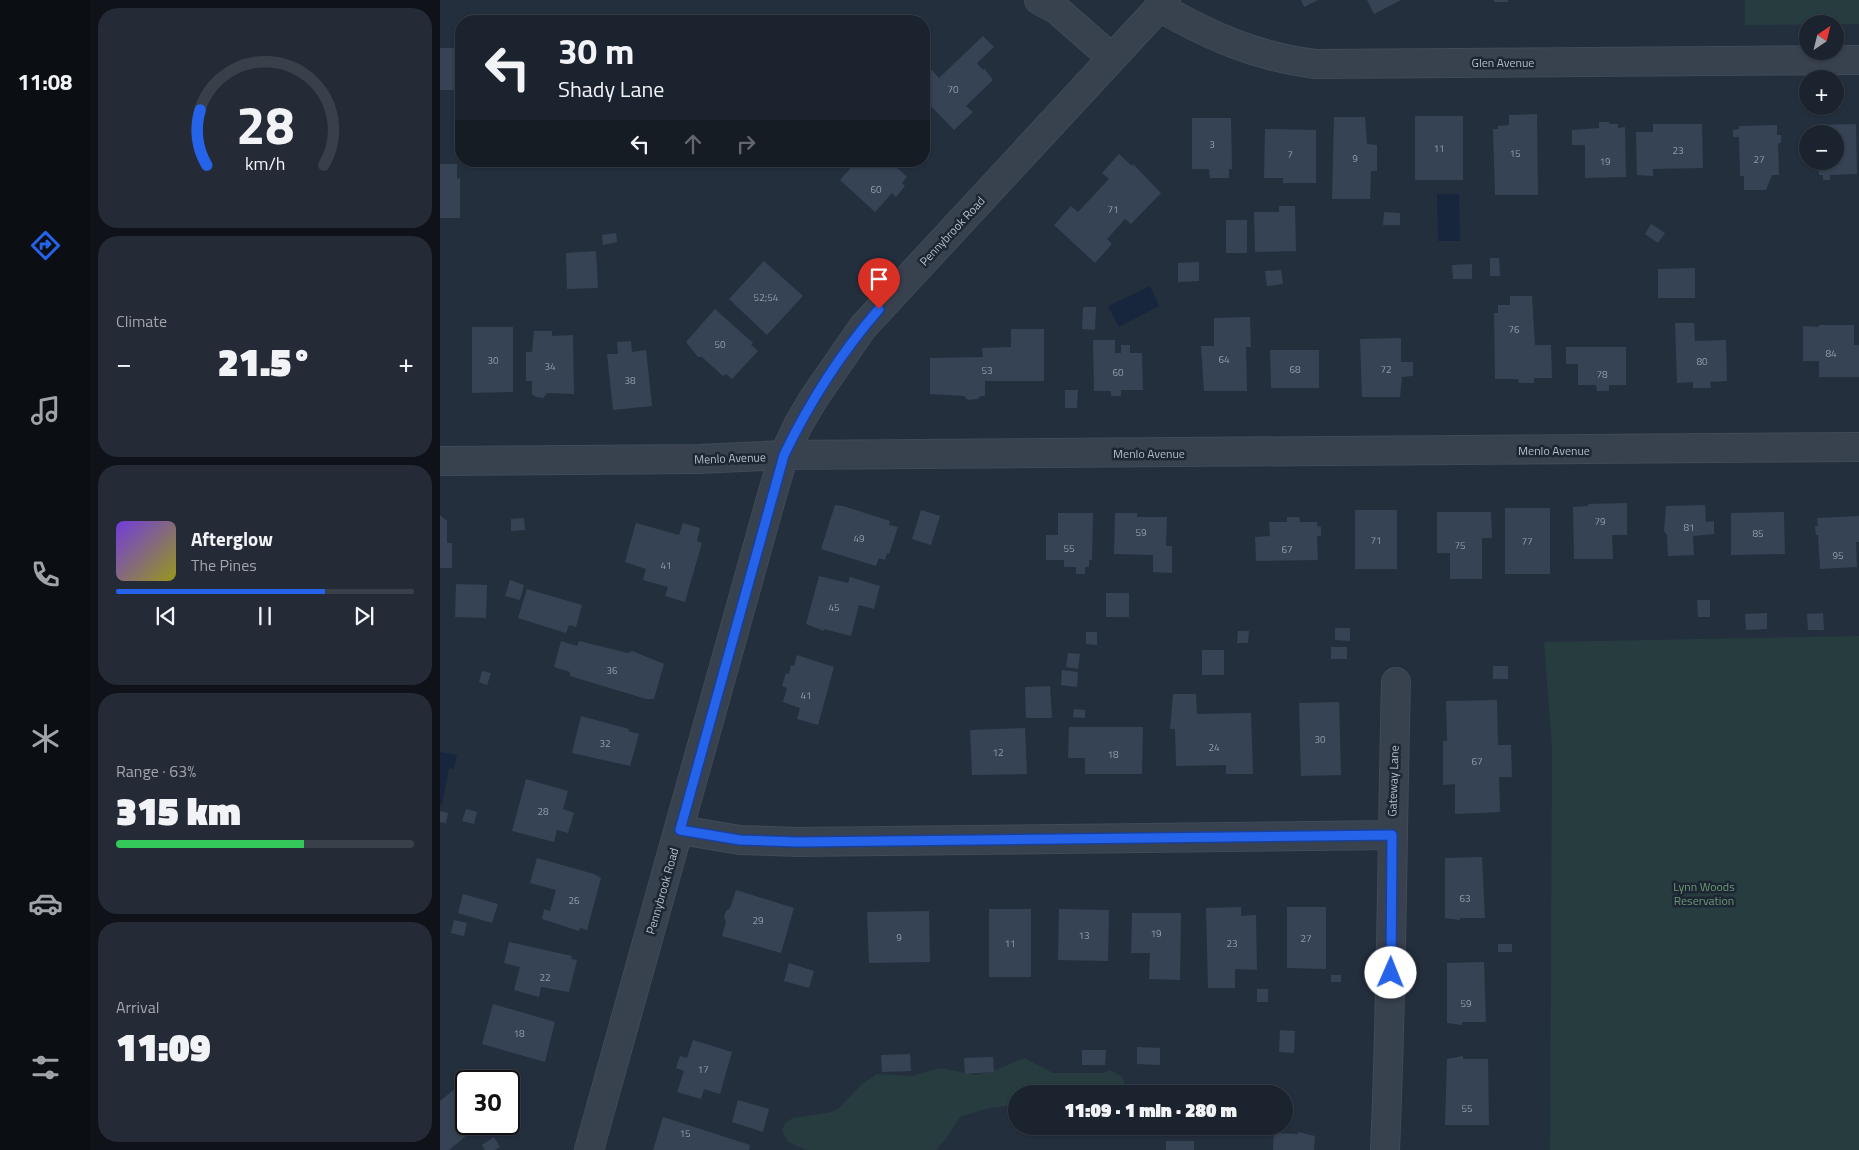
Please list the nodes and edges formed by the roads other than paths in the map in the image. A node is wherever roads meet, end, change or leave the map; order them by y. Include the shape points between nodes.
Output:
1 (1040, 0) edge
2 (1162, 4) edge
3 (1112, 58) junction
4 (1859, 60) edge
5 (1859, 447) edge
6 (784, 455) junction
7 (440, 461) edge
8 (1396, 682) dead end
9 (680, 830) junction
10 (1392, 835) junction
11 (589, 1150) edge
12 (1385, 1150) edge

1 - 3 street via 1057,10
2 - 3 street, Pennybrook Road
2 - 4 street, Glen Avenue via 1203,32 1224,41 1269,56 1315,64
3 - 6 street, Pennybrook Road via 863,327 814,398
5 - 6 street, Menlo Avenue
6 - 7 street, Menlo Avenue via 699,459
6 - 9 street, Pennybrook Road
8 - 10 street, Gateway Lane
9 - 10 street via 740,840 798,842
9 - 11 street, Pennybrook Road
10 - 12 street, Gateway Lane via 1391,1026

